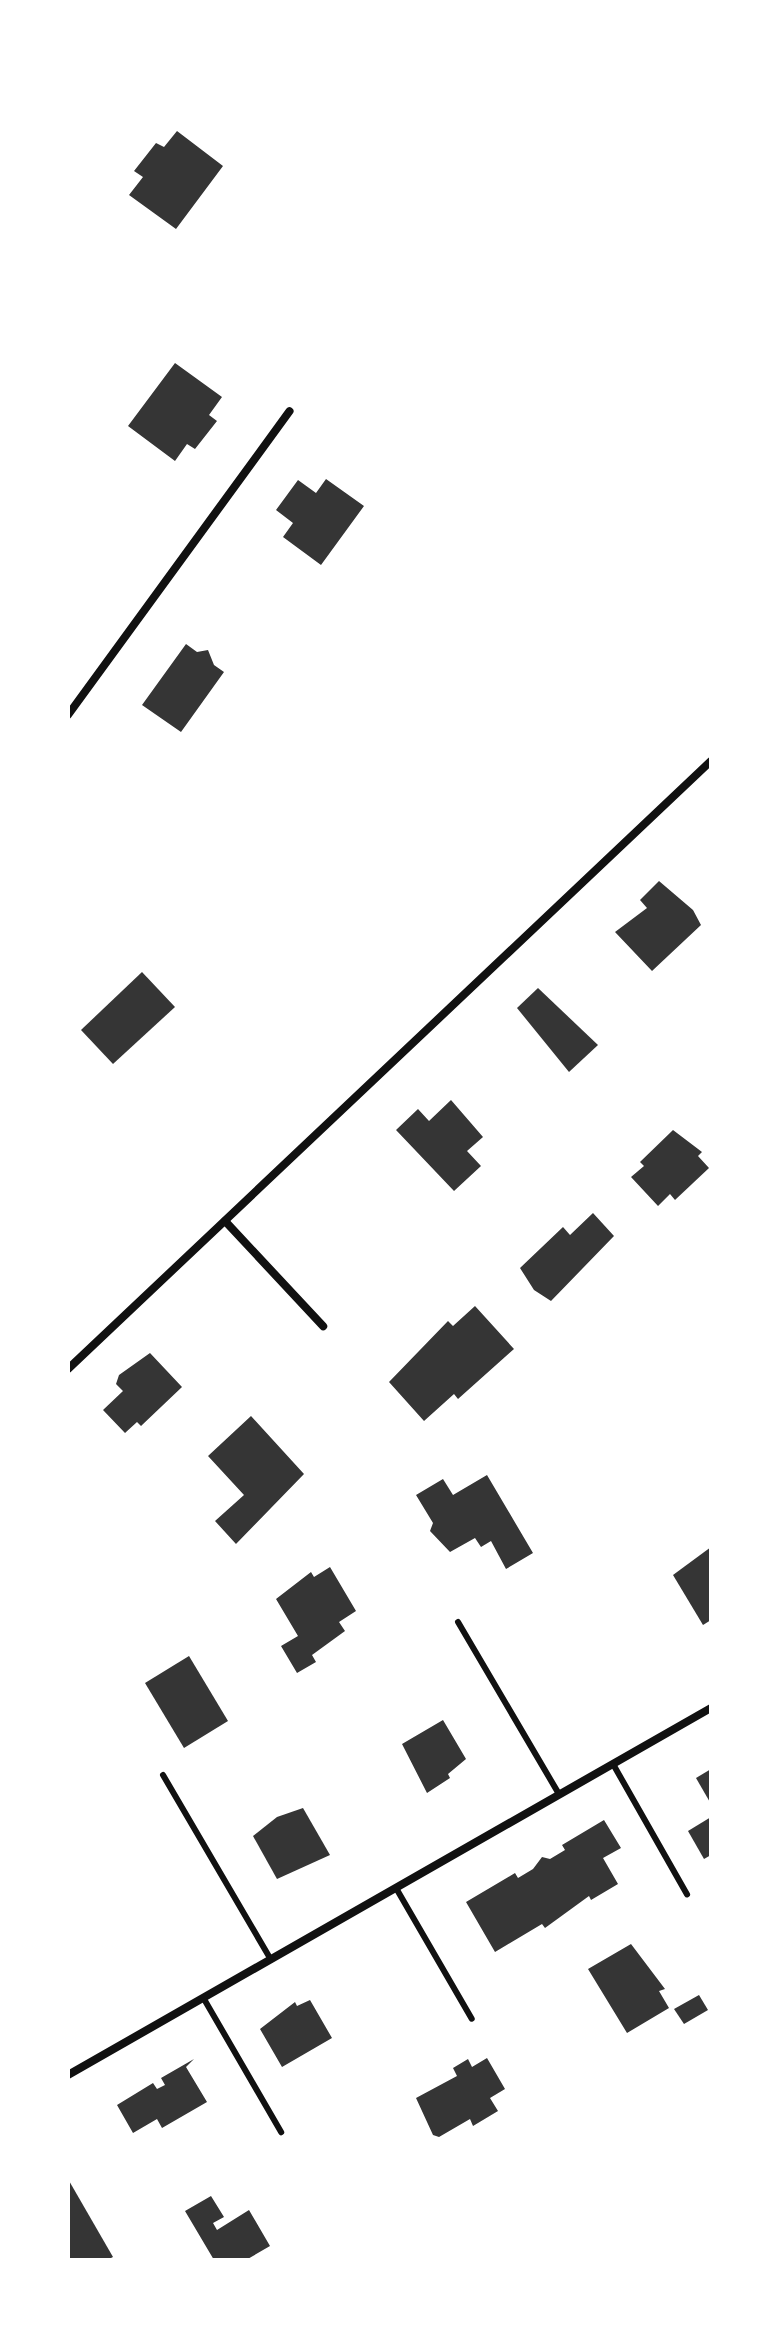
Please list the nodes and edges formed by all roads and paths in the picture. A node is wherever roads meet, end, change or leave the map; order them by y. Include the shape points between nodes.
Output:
1 (290, 411) dead end
2 (68, 715) edge
3 (711, 761) edge
4 (225, 1221) junction
5 (323, 1326) dead end
6 (68, 1369) edge
7 (458, 1622) dead end
8 (711, 1708) edge
9 (613, 1764) junction
10 (163, 1775) dead end
11 (559, 1794) junction
12 (396, 1888) junction
13 (687, 1894) dead end
14 (271, 1960) junction
15 (204, 1999) junction
16 (472, 2019) dead end
17 (68, 2075) edge
18 (281, 2132) dead end

1 - 2 street
3 - 4 street
4 - 5 street
4 - 6 street
7 - 11 lane
8 - 9 street
9 - 11 street
9 - 13 lane
10 - 14 lane
11 - 12 street
12 - 14 street
12 - 16 lane
14 - 15 street
15 - 17 street
15 - 18 lane

